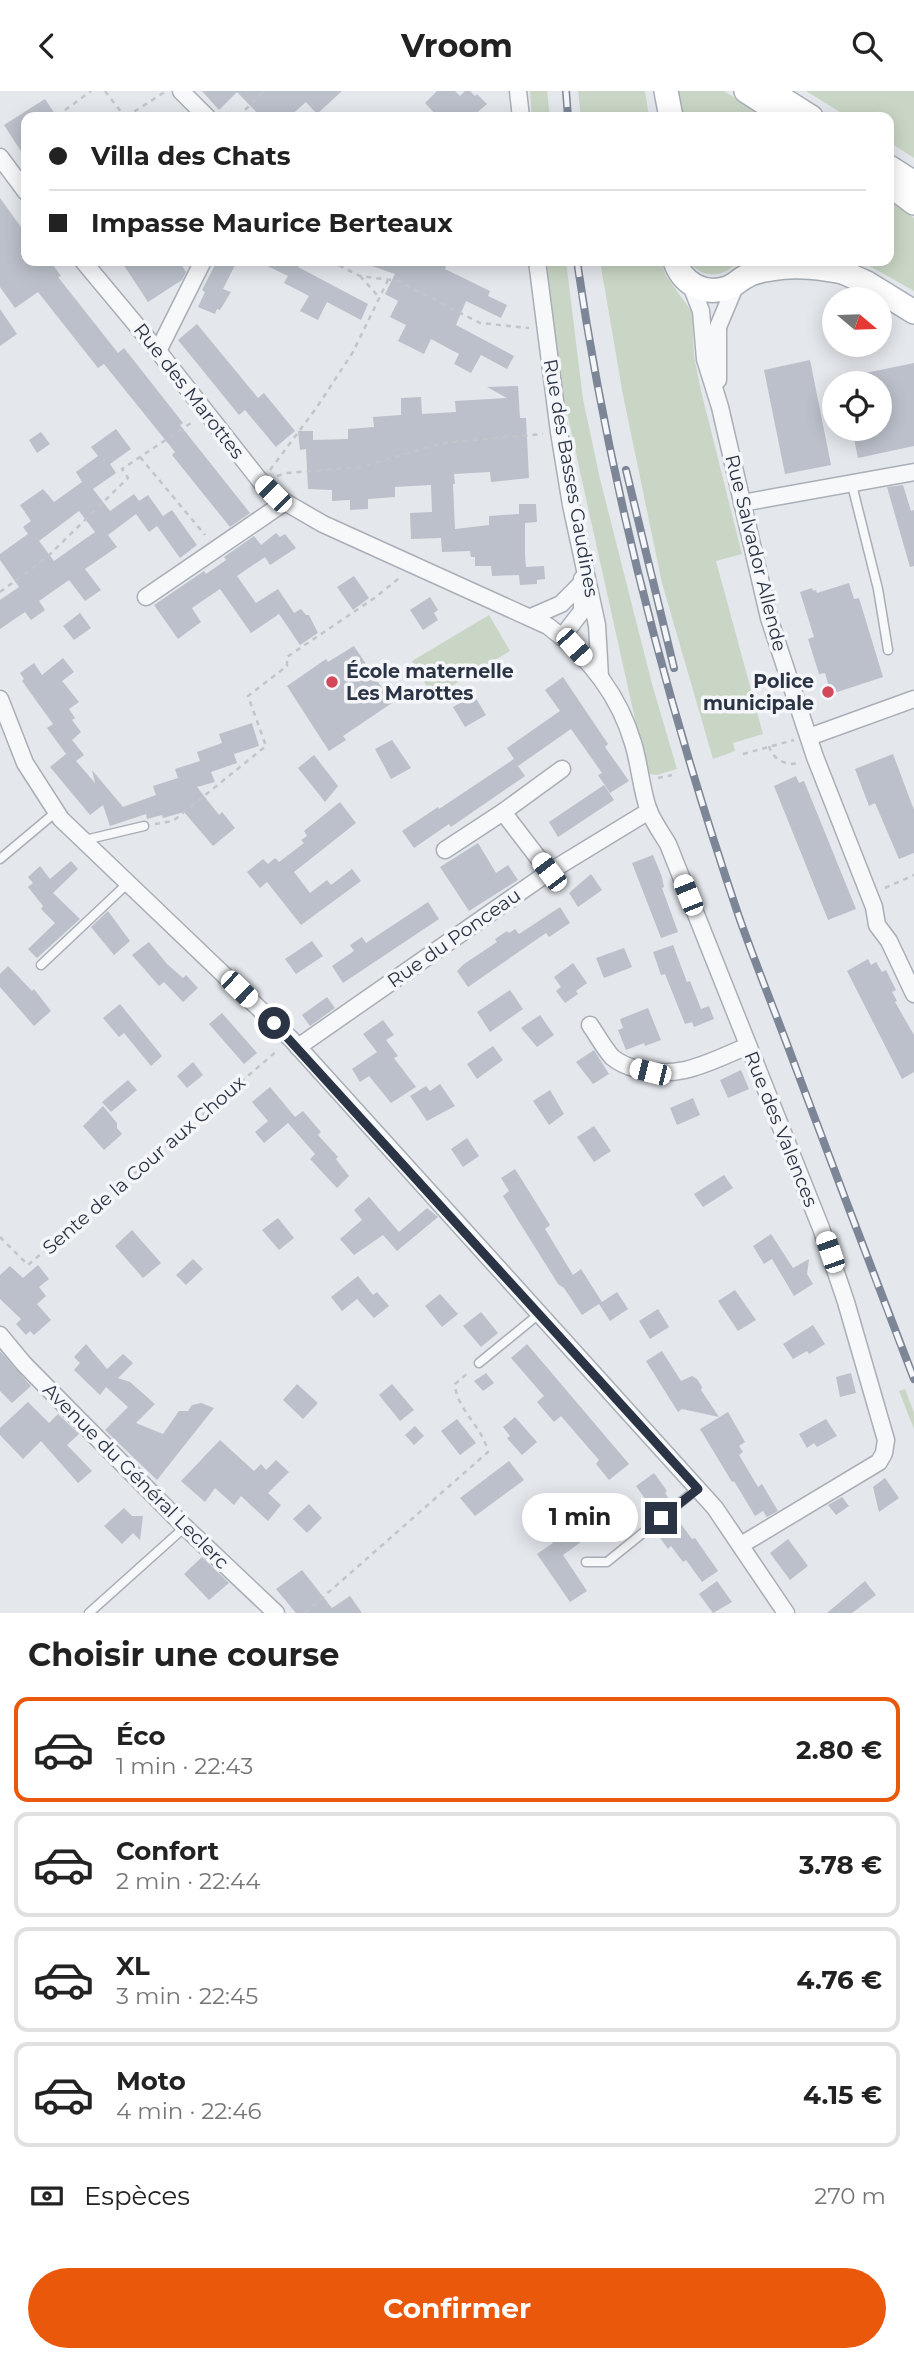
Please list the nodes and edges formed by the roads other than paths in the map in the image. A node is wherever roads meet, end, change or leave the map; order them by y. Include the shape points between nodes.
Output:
1 (181, 91) edge
2 (518, 91) edge
3 (655, 91) edge
4 (666, 91) edge
5 (746, 91) edge
6 (770, 91) edge
7 (203, 112) edge
8 (520, 112) edge
9 (658, 112) edge
10 (670, 112) edge
11 (780, 112) edge
12 (803, 112) edge
13 (0, 157) edge
14 (894, 166) edge
15 (894, 168) edge
16 (914, 175) edge
17 (914, 183) edge
18 (21, 185) edge
19 (894, 186) edge
20 (914, 200) edge
21 (87, 266) edge
22 (200, 266) edge
23 (538, 266) edge
24 (677, 266) edge
25 (830, 266) edge
26 (848, 273) junction
27 (744, 274) edge
28 (690, 283) junction
29 (914, 312) edge
30 (158, 351) junction
31 (720, 407) junction
32 (914, 472) edge
33 (852, 485) junction
34 (285, 502) junction
35 (743, 503) junction
36 (584, 566) junction
37 (581, 584) junction
38 (146, 597) dead end
39 (531, 617) junction
40 (597, 625) junction
41 (568, 642) junction
42 (888, 650) dead end
43 (600, 677) junction
44 (0, 699) edge
45 (914, 699) edge
46 (809, 737) junction
47 (562, 769) dead end
48 (649, 811) junction
49 (56, 812) junction
50 (503, 812) junction
51 (144, 826) road end
52 (82, 841) junction
53 (445, 850) dead end
54 (0, 859) edge
55 (549, 872) junction
56 (127, 884) junction
57 (41, 965) dead end
58 (914, 994) edge
59 (590, 1025) dead end
60 (294, 1043) junction
61 (748, 1047) junction
62 (539, 1314) junction
63 (0, 1335) edge
64 (480, 1363) road end
65 (698, 1489) junction
66 (185, 1527) junction
67 (741, 1545) junction
68 (586, 1562) dead end
69 (89, 1613) edge
70 (276, 1613) edge
71 (786, 1613) edge

1 - 7 street
2 - 8 street
3 - 9 main road
4 - 10 main road
5 - 11 main road
6 - 12 main road
13 - 18 street
14 - 16 main road
15 - 17 main road
19 - 20 main road
21 - 30 street, Rue des Marottes
22 - 30 street
23 - 36 street, Rue des Basses Gaudines via 559,432
24 - 28 main road
25 - 26 main road
26 - 27 main road via 786,267
26 - 29 main road
27 - 28 main road via 713,290
27 - 31 street, Rue Salvador Allende via 718,327
28 - 31 street, Rue Salvador Allende via 701,311 705,359
30 - 34 street, Rue des Marottes via 261,482
31 - 35 street, Rue Salvador Allende
32 - 33 street
33 - 35 street
33 - 42 lane
34 - 38 street
34 - 39 street, Rue des Marottes via 323,524
35 - 46 street, Rue Salvador Allende via 769,618
36 - 37 street
36 - 40 street, Rue des Basses Gaudines
37 - 39 street via 561,604
37 - 41 street via 582,611
39 - 41 street, Rue des Marottes
40 - 41 street via 587,637
40 - 43 street, Rue des Basses Gaudines
41 - 43 street, Rue des Marottes
43 - 48 street, Rue des Basses Gaudines via 629,732
44 - 49 street via 25,762
45 - 46 street
46 - 58 street, Rue Salvador Allende via 877,925 890,941
47 - 50 street
48 - 55 street, Rue du Ponceau
48 - 61 street, Rue des Valences via 668,845
49 - 52 street
49 - 54 lane
50 - 53 street
50 - 55 street
51 - 52 lane
52 - 56 street
55 - 60 street, Rue du Ponceau
56 - 57 lane
56 - 60 street
59 - 61 street via 613,1058 650,1072 691,1069
60 - 62 street
61 - 67 street, Rue des Valences via 825,1240 886,1440 879,1462
62 - 64 lane
62 - 65 street
63 - 66 street, Avenue du Général Leclerc
65 - 67 street
65 - 68 lane via 607,1563
66 - 69 lane
66 - 70 street, Avenue du Général Leclerc
67 - 71 street

